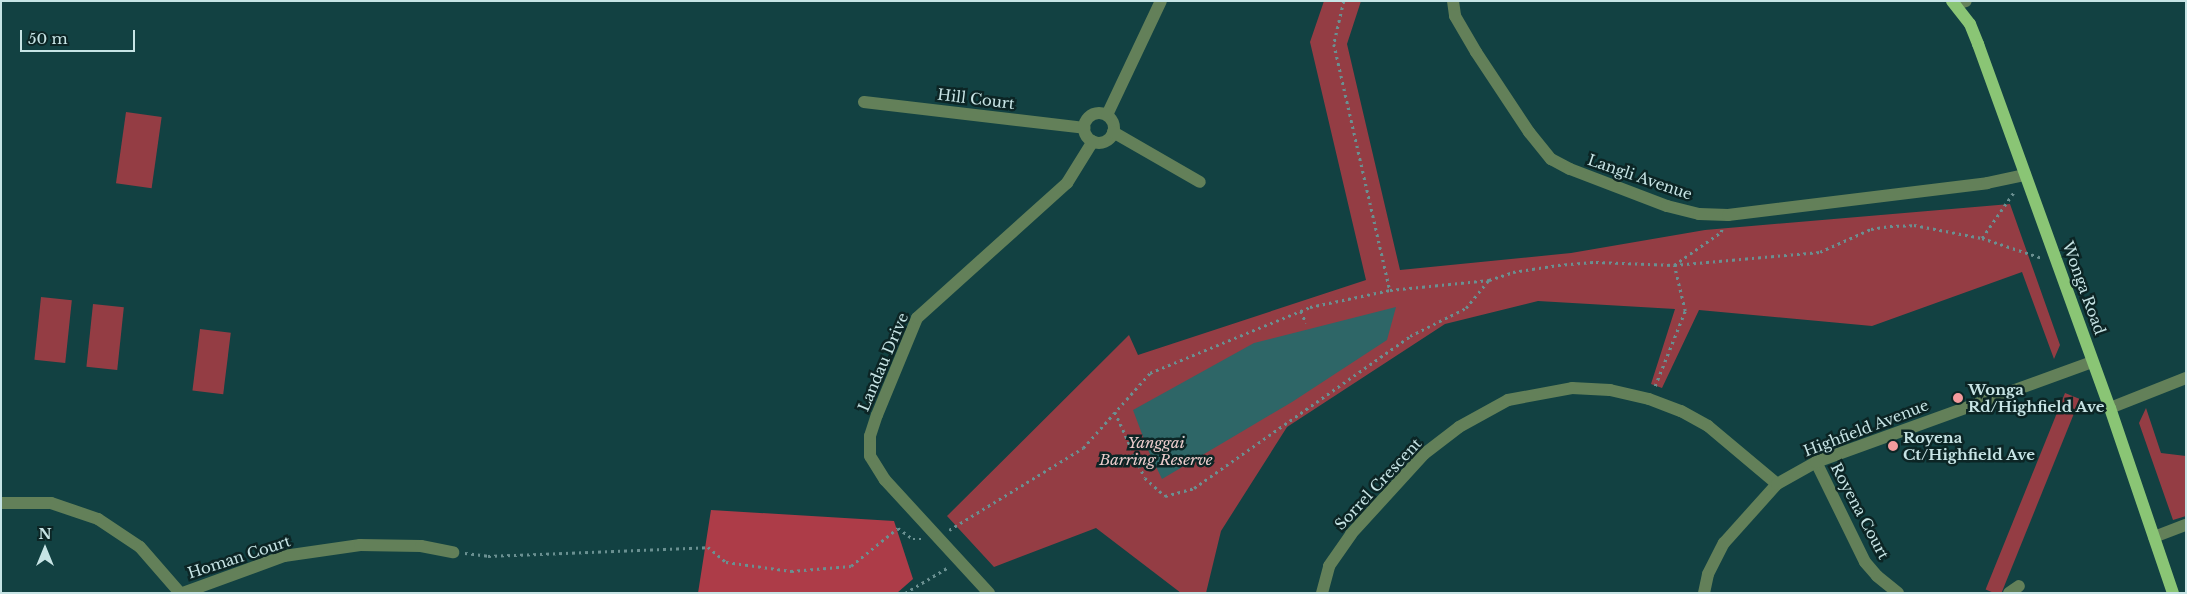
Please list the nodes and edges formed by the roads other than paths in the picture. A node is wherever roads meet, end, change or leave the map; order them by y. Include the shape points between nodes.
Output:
1 (1161, 1) edge
2 (1453, 1) edge
3 (1958, 2) edge
4 (864, 102) dead end
5 (1107, 116) junction
6 (1084, 128) junction
7 (1114, 132) junction
8 (1093, 141) junction
9 (2026, 175) junction
10 (1200, 182) dead end
11 (2093, 362) junction
12 (2186, 378) edge
13 (2110, 408) junction
14 (1816, 462) junction
15 (1777, 484) junction
16 (1, 503) edge
17 (2186, 525) edge
18 (2154, 537) junction
19 (453, 552) road end
20 (181, 593) edge
21 (989, 593) edge
22 (1322, 593) edge
23 (1704, 593) edge
24 (1898, 593) edge
25 (2173, 593) edge

1 - 5 street
2 - 9 street, Langli Avenue via 1455,16 1476,52 1550,159 1667,206 1699,214 1728,215 1987,183
3 - 9 main road, Wonga Road via 1978,44
4 - 6 street, Hill Court
5 - 6 street via 1094,114 1087,119
5 - 7 street via 1113,123
6 - 8 street
7 - 8 street via 1103,142
7 - 10 street
8 - 21 street, Landau Drive via 1067,183 918,318 870,436 870,456 885,480
9 - 11 main road, Wonga Road
11 - 13 main road, Wonga Road
11 - 14 street, Highfield Avenue
12 - 13 street
13 - 18 main road, Wonga Road
14 - 15 street, Highfield Avenue
14 - 24 street, Royena Court via 1865,562
15 - 22 street, Sorrel Crescent via 1708,426 1649,399 1610,390 1572,388 1508,400 1459,426 1424,454 1351,534 1329,566
15 - 23 street, Highfield Avenue via 1724,543 1708,574
16 - 20 street via 51,503 98,519 140,547
17 - 18 street
18 - 25 main road, Wonga Road
19 - 20 street, Homan Court via 421,546 350,546 284,556

